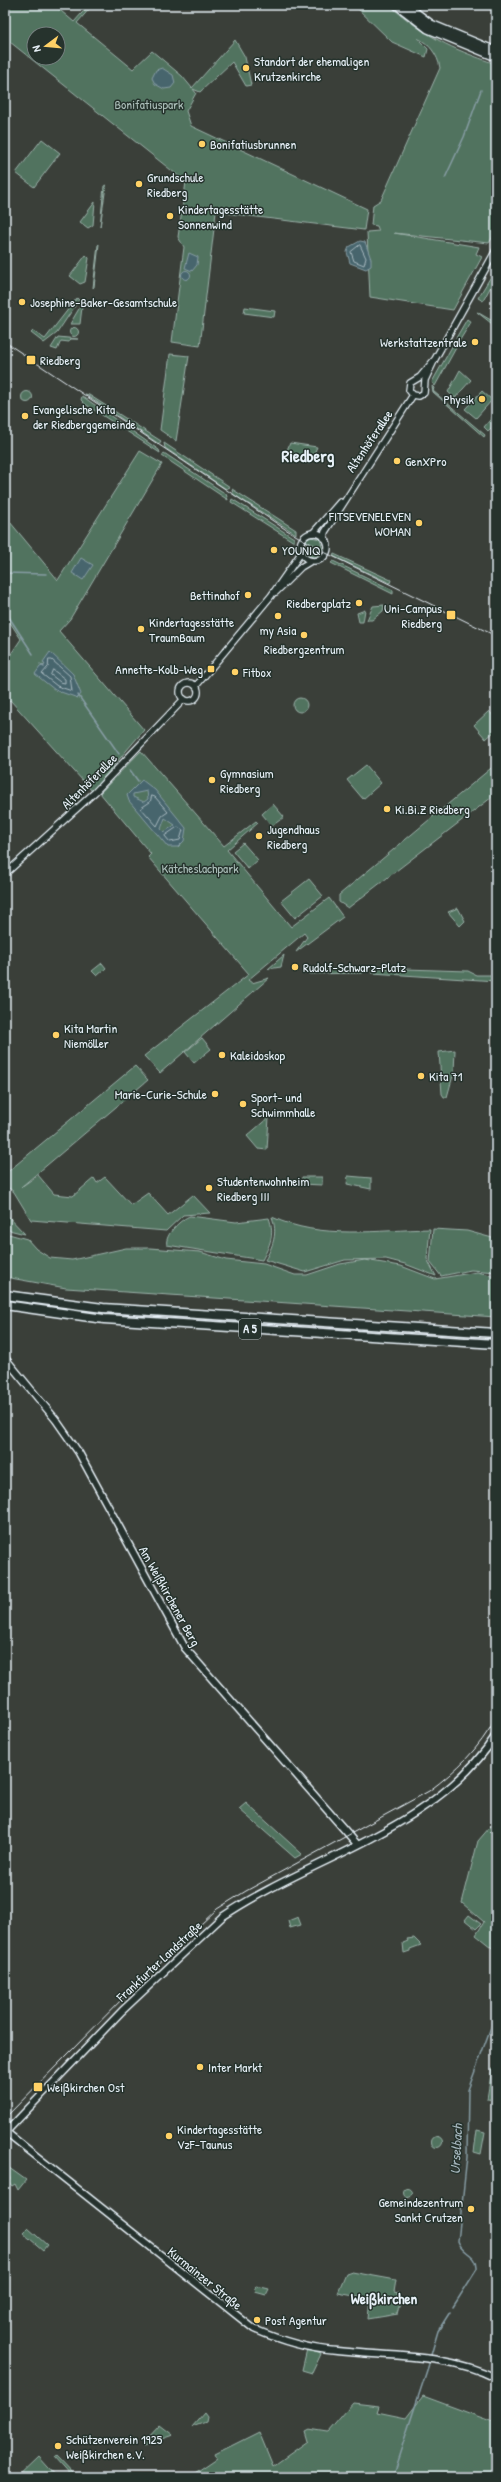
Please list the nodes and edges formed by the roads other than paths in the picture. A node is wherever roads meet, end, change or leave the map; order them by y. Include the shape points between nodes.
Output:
1 (398, 5) edge
2 (406, 5) edge
3 (496, 51) edge
4 (496, 57) edge
5 (496, 250) edge
6 (434, 359) junction
7 (417, 379) junction
8 (425, 384) junction
9 (413, 395) junction
10 (344, 500) junction
11 (313, 533) junction
12 (324, 538) junction
13 (301, 553) junction
14 (311, 561) junction
15 (271, 596) junction
16 (196, 686) junction
17 (184, 699) junction
18 (5, 874) edge
19 (5, 1295) edge
20 (5, 1305) edge
21 (496, 1333) edge
22 (496, 1344) edge
23 (5, 1358) edge
24 (496, 1735) edge
25 (357, 1844) junction
26 (6, 2133) edge
27 (496, 2378) edge

1 - 4 main road via 428,29
2 - 3 main road via 431,24
5 - 6 street, Altenhöferallee
6 - 7 street, Altenhöferallee
6 - 8 street, Altenhöferallee
7 - 8 street
7 - 9 street, Altenhöferallee via 409,385
8 - 9 street, Altenhöferallee via 425,391 422,394
9 - 10 street, Altenhöferallee
10 - 11 street, Altenhöferallee
10 - 12 street, Altenhöferallee
11 - 12 street
11 - 13 street via 302,539
12 - 14 street via 326,553 320,559
13 - 14 street
13 - 15 street, Altenhöferallee
14 - 15 street, Altenhöferallee via 302,566
15 - 16 street, Altenhöferallee
16 - 17 street, Altenhöferallee via 198,692 194,699
16 - 17 street, Altenhöferallee via 189,683 183,686 181,692
17 - 18 street, Altenhöferallee via 95,792
19 - 21 highway, A 5 via 103,1308
20 - 22 highway, A 5 via 111,1319
23 - 25 main road, Am Weißkirchener Berg via 56,1420 79,1453 185,1648
24 - 25 main road, Frankfurter Landstraße via 478,1759 436,1797
25 - 26 main road, Frankfurter Landstraße via 222,1917 122,2011
26 - 27 main road, Kurmainzer Straße via 254,2329 267,2335 328,2350 428,2357

